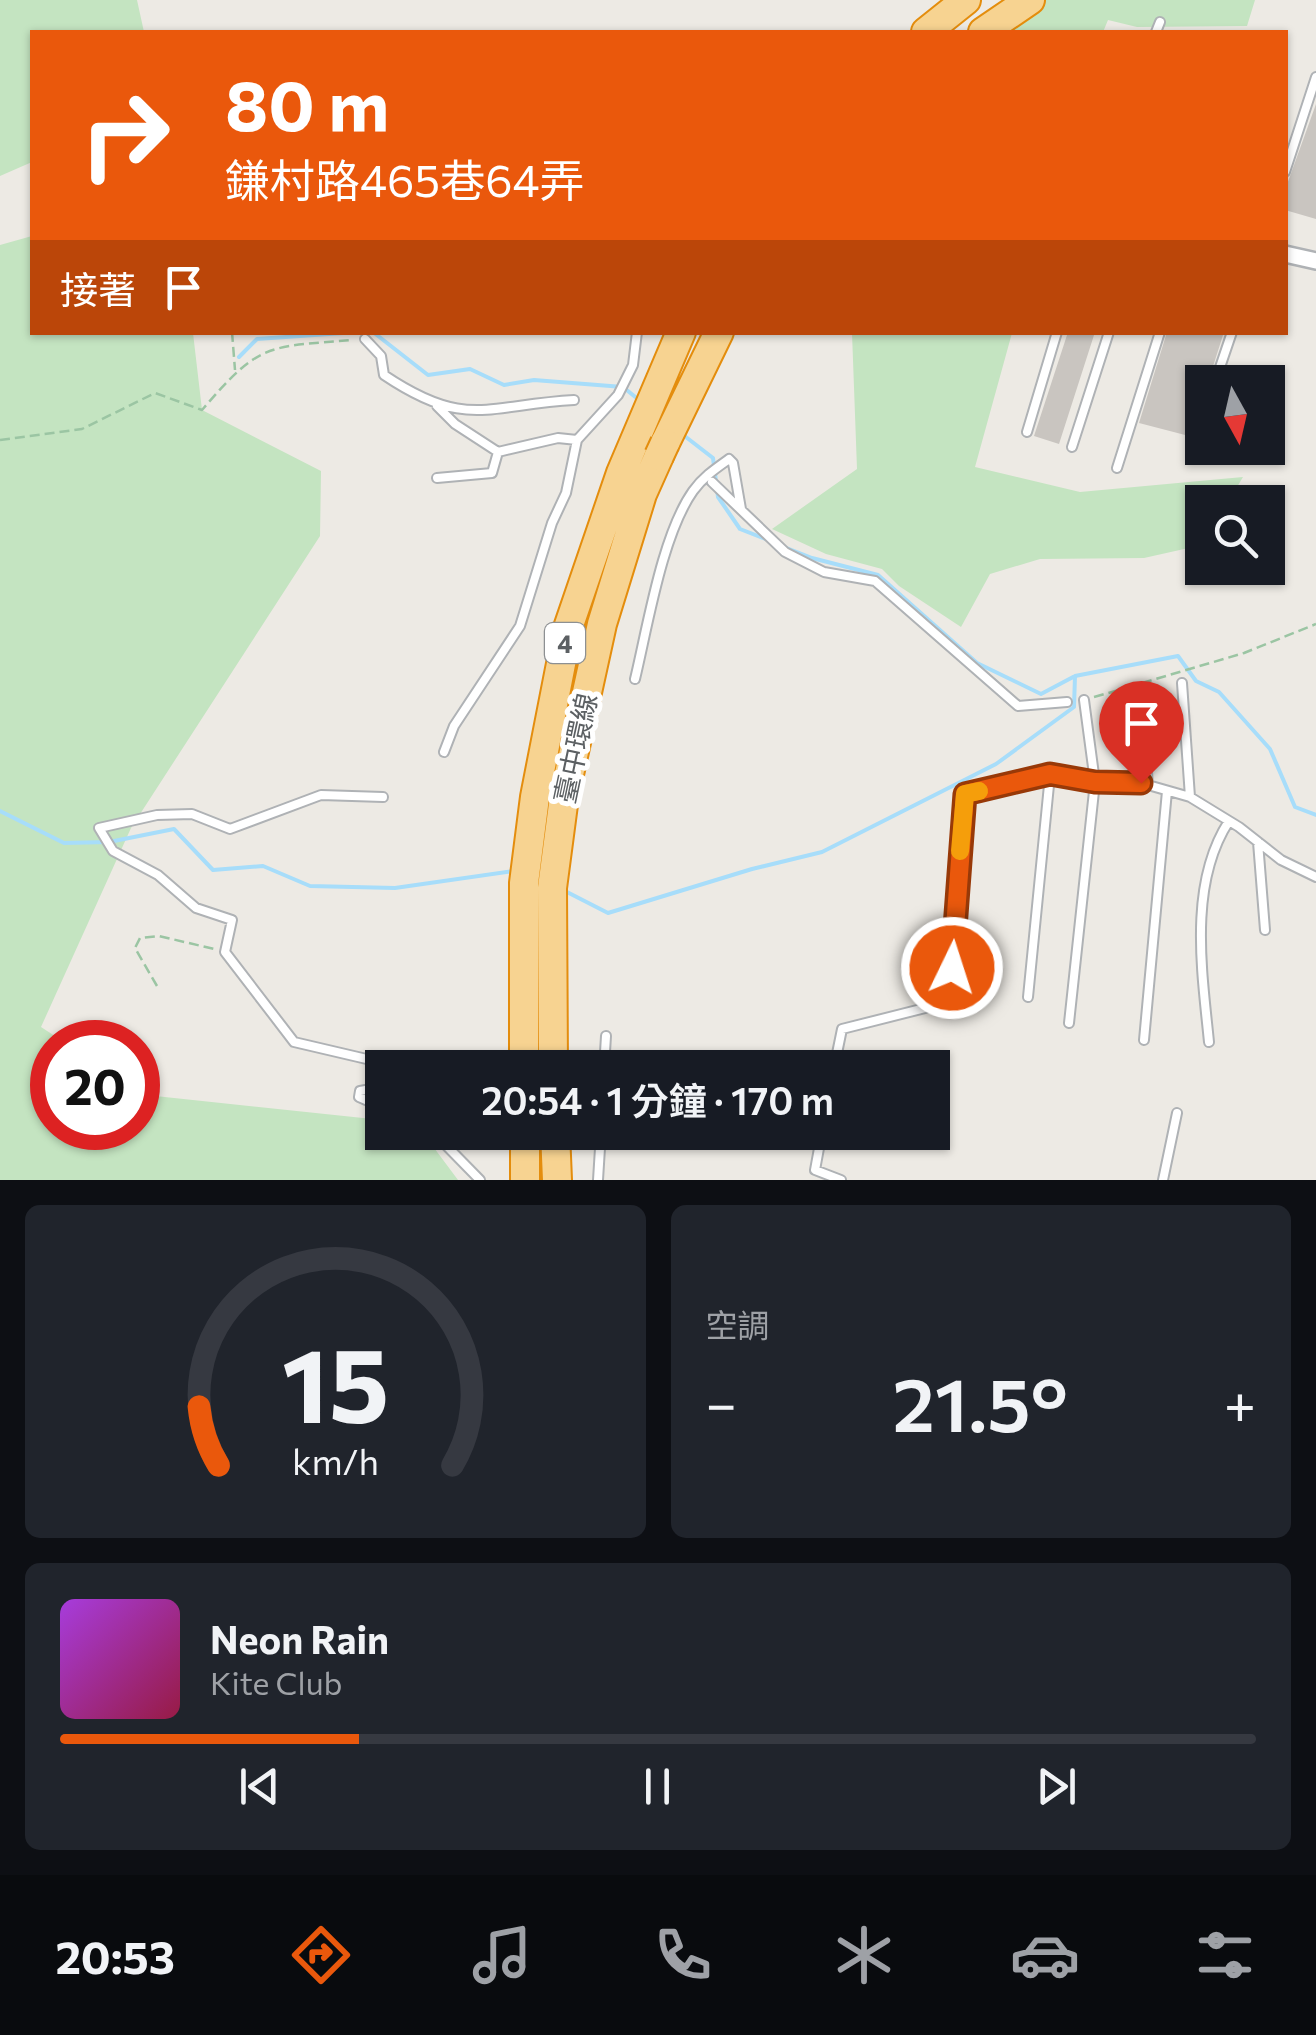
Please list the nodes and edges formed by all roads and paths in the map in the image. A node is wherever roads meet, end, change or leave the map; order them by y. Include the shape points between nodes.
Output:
1 (966, 0) edge
2 (1030, 0) edge
3 (1160, 22) dead end
4 (928, 30) edge
5 (986, 30) edge
6 (1157, 30) edge
7 (1316, 77) edge
8 (1288, 163) edge
9 (1288, 255) edge
10 (1316, 261) edge
11 (232, 335) edge
12 (638, 335) edge
13 (680, 335) edge
14 (717, 335) edge
15 (1056, 335) edge
16 (1108, 335) edge
17 (1159, 335) edge
18 (1231, 335) edge
19 (364, 339) joint
20 (1221, 365) edge
21 (235, 371) junction
22 (574, 400) dead end
23 (436, 406) junction
24 (1027, 432) dead end
25 (0, 440) edge
26 (577, 440) junction
27 (1072, 447) dead end
28 (498, 452) junction
29 (1117, 468) dead end
30 (437, 478) dead end
31 (712, 482) dead end
32 (741, 510) junction
33 (1316, 624) edge
34 (634, 679) dead end
35 (1182, 683) dead end
36 (1141, 692) dead end
37 (1084, 700) joint
38 (1067, 702) dead end
39 (444, 752) dead end
40 (1050, 774) junction
41 (1095, 782) junction
42 (1148, 785) junction
43 (1168, 791) junction
44 (383, 797) dead end
45 (1190, 797) junction
46 (1229, 821) junction
47 (1258, 842) junction
48 (539, 877) junction
49 (1316, 877) edge
50 (1265, 930) dead end
51 (225, 952) junction
52 (158, 986) dead end
53 (1028, 997) dead end
54 (1068, 1023) dead end
55 (606, 1036) dead end
56 (1144, 1040) dead end
57 (1208, 1042) dead end
58 (525, 1050) edge
59 (552, 1050) edge
60 (605, 1050) edge
61 (838, 1050) edge
62 (365, 1059) edge
63 (1177, 1113) dead end
64 (450, 1150) edge
65 (524, 1150) edge
66 (556, 1150) edge
67 (600, 1150) edge
68 (819, 1150) edge
69 (480, 1180) edge
70 (525, 1180) edge
71 (557, 1180) edge
72 (598, 1180) edge
73 (841, 1180) edge
74 (1163, 1180) edge

1 - 4 highway
2 - 5 highway
3 - 6 lane
7 - 8 lane
9 - 10 street
11 - 21 path
12 - 26 lane via 618,395
13 - 48 highway, 臺中環線 / 4 via 621,472 568,628 535,797
14 - 48 highway, 臺中環線 / 4 via 642,494
15 - 24 lane
16 - 27 lane
17 - 29 lane
18 - 20 lane
19 - 21 path via 280,346
19 - 23 lane via 381,356 384,375
21 - 25 path via 202,410 155,393 82,430
22 - 23 lane via 474,412
23 - 28 lane
26 - 28 lane
26 - 39 lane via 566,493 520,626
28 - 30 lane via 492,473
31 - 32 lane
32 - 34 lane via 728,460 692,492 670,540
32 - 38 lane via 786,552 824,572 876,581 1018,706
33 - 37 path via 1244,653
35 - 45 lane
36 - 42 lane
37 - 41 lane
40 - 41 lane
40 - 53 lane
40 - 61 lane via 965,794 949,1002 842,1029
41 - 42 lane
41 - 54 lane
42 - 43 lane
43 - 45 lane
43 - 56 lane
44 - 51 lane via 322,795 230,829 192,814 98,828 111,848 158,875 196,908 232,920
45 - 46 lane
46 - 47 lane
46 - 57 lane via 1215,843 1204,892
47 - 49 lane
47 - 50 lane
48 - 58 highway, 臺中環線 / 4
48 - 59 highway, 臺中環線 / 4
51 - 52 path via 160,936 140,938 135,948
51 - 62 lane via 294,1042
55 - 60 lane
63 - 74 lane
64 - 69 lane
65 - 70 highway
66 - 71 highway
67 - 72 lane
68 - 73 lane via 815,1170

